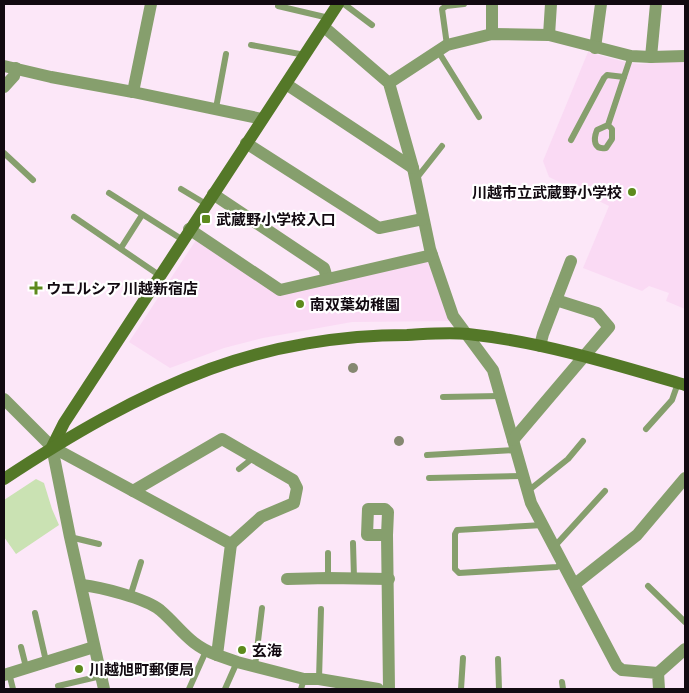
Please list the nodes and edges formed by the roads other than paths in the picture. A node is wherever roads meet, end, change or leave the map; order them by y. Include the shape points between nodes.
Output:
1 (152, 4) edge
2 (338, 4) edge
3 (344, 4) edge
4 (464, 4) edge
5 (492, 4) edge
6 (551, 4) edge
7 (600, 4) edge
8 (656, 4) edge
9 (278, 6) dead end
10 (326, 22) junction
11 (372, 25) dead end
12 (492, 34) junction
13 (549, 35) junction
14 (251, 46) dead end
15 (442, 48) junction
16 (595, 48) junction
17 (226, 54) dead end
18 (305, 56) junction
19 (631, 56) junction
20 (685, 56) edge
21 (650, 57) junction
22 (10, 67) edge
23 (624, 77) junction
24 (389, 83) junction
25 (286, 84) junction
26 (4, 87) edge
27 (133, 92) junction
28 (216, 108) junction
29 (479, 117) dead end
30 (262, 119) junction
31 (608, 125) dead end
32 (571, 140) dead end
33 (246, 143) junction
34 (442, 146) dead end
35 (4, 153) edge
36 (414, 174) junction
37 (33, 180) dead end
38 (181, 189) dead end
39 (109, 193) dead end
40 (209, 199) junction
41 (142, 215) junction
42 (74, 217) dead end
43 (423, 219) junction
44 (186, 235) junction
45 (121, 248) junction
46 (432, 254) junction
47 (571, 261) dead end
48 (159, 275) junction
49 (327, 278) junction
50 (556, 300) junction
51 (466, 334) junction
52 (540, 346) junction
53 (584, 356) junction
54 (681, 384) edge
55 (500, 396) junction
56 (443, 397) dead end
57 (4, 400) edge
58 (646, 429) dead end
59 (583, 441) dead end
60 (514, 445) junction
61 (52, 447) junction
62 (427, 455) dead end
63 (253, 458) junction
64 (239, 469) dead end
65 (523, 476) junction
66 (429, 478) dead end
67 (685, 478) edge
68 (4, 479) edge
69 (133, 491) junction
70 (528, 491) junction
71 (605, 491) dead end
72 (543, 525) junction
73 (387, 535) dead end
74 (70, 537) junction
75 (354, 543) dead end
76 (99, 544) dead end
77 (231, 544) junction
78 (554, 547) junction
79 (328, 553) dead end
80 (141, 562) dead end
81 (562, 563) junction
82 (328, 578) junction
83 (354, 578) junction
84 (287, 579) dead end
85 (388, 579) junction
86 (575, 584) junction
87 (82, 585) junction
88 (648, 586) dead end
89 (130, 597) junction
90 (262, 608) dead end
91 (320, 609) dead end
92 (35, 613) dead end
93 (685, 622) edge
94 (94, 646) junction
95 (21, 647) dead end
96 (685, 650) edge
97 (212, 653) junction
98 (463, 658) dead end
99 (498, 659) dead end
100 (46, 661) junction
101 (237, 662) junction
102 (255, 666) junction
103 (26, 668) junction
104 (658, 673) junction
105 (6, 674) edge
106 (101, 676) junction
107 (319, 679) junction
108 (303, 684) edge
109 (58, 686) dead end
110 (13, 689) edge
111 (104, 689) edge
112 (188, 689) edge
113 (225, 689) edge
114 (378, 689) edge
115 (389, 689) edge
116 (460, 689) edge
117 (499, 689) edge
118 (659, 689) edge

1 - 27 street
2 - 10 street
3 - 11 lane
4 - 15 lane via 442,9
5 - 12 street
6 - 13 street
7 - 16 street
8 - 21 street
9 - 10 lane
10 - 18 street
10 - 24 street
12 - 13 street
12 - 15 street
13 - 16 street
14 - 18 lane
15 - 24 street
15 - 29 lane
16 - 19 street
17 - 28 lane
18 - 25 street
19 - 21 street
19 - 23 lane
20 - 21 street
22 - 26 street via 14,76
22 - 27 street
23 - 31 lane
23 - 32 lane via 607,75 604,78
24 - 36 street
25 - 30 street
25 - 36 street
27 - 28 street
28 - 30 street
30 - 33 street
33 - 40 street
33 - 43 street via 379,228
34 - 36 lane
35 - 37 lane
36 - 43 street
38 - 40 lane
39 - 41 lane
40 - 44 street
40 - 49 street via 324,268
41 - 44 lane
41 - 45 lane
42 - 45 lane
43 - 46 street
44 - 48 street
44 - 49 street via 280,290
45 - 48 lane
46 - 49 street
46 - 51 street via 453,316
47 - 50 street
48 - 61 street
50 - 52 street
50 - 53 street via 597,313 609,327
51 - 52 street
51 - 55 street via 493,370
51 - 61 street via 360,337 246,358 167,386
52 - 53 street
53 - 54 street
53 - 60 street
54 - 58 lane via 672,400
55 - 56 lane
55 - 60 street
57 - 61 street
59 - 70 lane via 568,459
60 - 62 lane
60 - 65 street
61 - 68 street
61 - 69 street
61 - 74 street
63 - 64 lane
63 - 69 street via 222,439
63 - 77 street via 292,480 297,488 294,503 261,517
65 - 66 lane
65 - 70 street
67 - 86 street via 637,534
69 - 77 street
70 - 72 street
71 - 78 lane
72 - 78 street
72 - 81 lane via 457,530 455,570 459,573 557,567
73 - 85 street
74 - 76 lane
74 - 87 street
75 - 83 lane
77 - 97 street
78 - 81 street
79 - 82 lane
80 - 89 lane
81 - 86 street
82 - 83 street
82 - 84 street
83 - 85 street
85 - 115 street
86 - 104 street via 617,666 622,670
87 - 89 street
87 - 94 street
88 - 93 lane
89 - 97 street via 158,609 194,644
90 - 102 lane
91 - 107 lane
92 - 100 lane
94 - 100 street
94 - 106 street
95 - 103 lane
96 - 104 street
97 - 101 street
97 - 112 lane
98 - 116 lane
99 - 117 lane
100 - 103 street
101 - 102 street
101 - 113 lane
102 - 108 street
103 - 105 street
104 - 118 street
105 - 110 lane
106 - 109 lane
106 - 111 street
107 - 108 street
107 - 114 street

